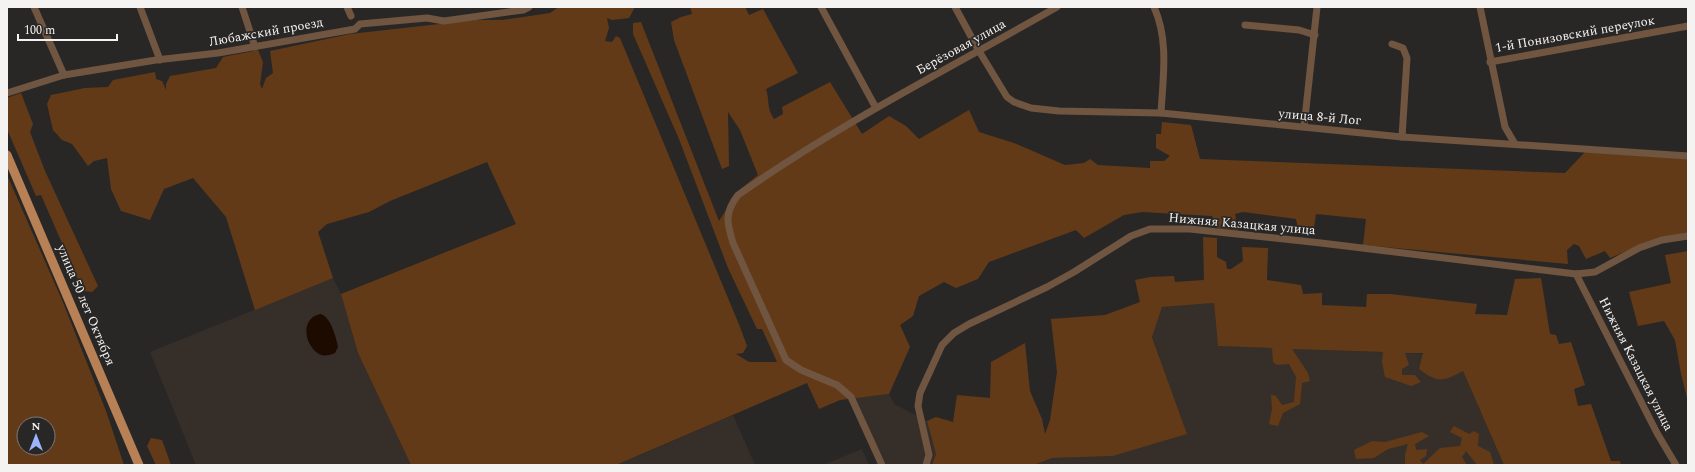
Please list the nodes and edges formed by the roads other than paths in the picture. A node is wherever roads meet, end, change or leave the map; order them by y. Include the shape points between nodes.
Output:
1 (34, 7) edge
2 (140, 7) edge
3 (242, 7) edge
4 (348, 7) edge
5 (529, 7) edge
6 (821, 7) edge
7 (955, 7) edge
8 (1057, 7) edge
9 (1154, 7) edge
10 (1317, 7) edge
11 (1480, 7) edge
12 (351, 16) dead end
13 (1245, 24) dead end
14 (1688, 26) edge
15 (1315, 35) junction
16 (1392, 44) dead end
17 (255, 47) junction
18 (979, 51) junction
19 (160, 60) junction
20 (1490, 62) junction
21 (64, 75) junction
22 (7, 93) edge
23 (876, 108) junction
24 (1161, 113) junction
25 (1304, 127) junction
26 (1402, 137) junction
27 (1515, 144) junction
28 (7, 155) edge
29 (1688, 156) edge
30 (1688, 236) edge
31 (1576, 274) junction
32 (139, 465) edge
33 (882, 465) edge
34 (926, 465) edge
35 (1676, 465) edge

1 - 21 street
2 - 19 street
3 - 17 street
4 - 12 street
5 - 17 street, Любажский проезд via 524,10 444,21 427,18 360,24 355,29
6 - 23 street
7 - 18 street, улица 8-й Лог
8 - 18 street, Берёзовая улица
9 - 24 street via 1164,49
10 - 15 street
11 - 20 street
13 - 15 street via 1299,30
14 - 20 street, 1-й Понизовский переулок
15 - 25 street
16 - 26 street via 1403,48 1407,58
17 - 19 street, Любажский проезд
18 - 23 street, Берёзовая улица
18 - 24 street, улица 8-й Лог via 1007,97 1031,108
19 - 21 street, Любажский проезд
20 - 27 street via 1505,127
21 - 22 street, Любажский проезд
23 - 33 street, Берёзовая улица via 801,152 738,195 730,205 728,223 733,243 786,360 801,370 837,386 851,397
24 - 25 street, улица 8-й Лог
25 - 26 street, улица 8-й Лог
26 - 27 street, улица 8-й Лог
27 - 29 street, улица 8-й Лог
28 - 32 main road, улица 50 лет Октября
30 - 31 street, Нижняя Казацкая улица via 1662,240 1639,248 1595,272
31 - 34 street, Нижняя Казацкая улица via 1190,229 1150,229 1131,236 1054,283 969,324 954,333 942,345 920,393 918,406 929,455
31 - 35 street, Нижняя Казацкая улица

